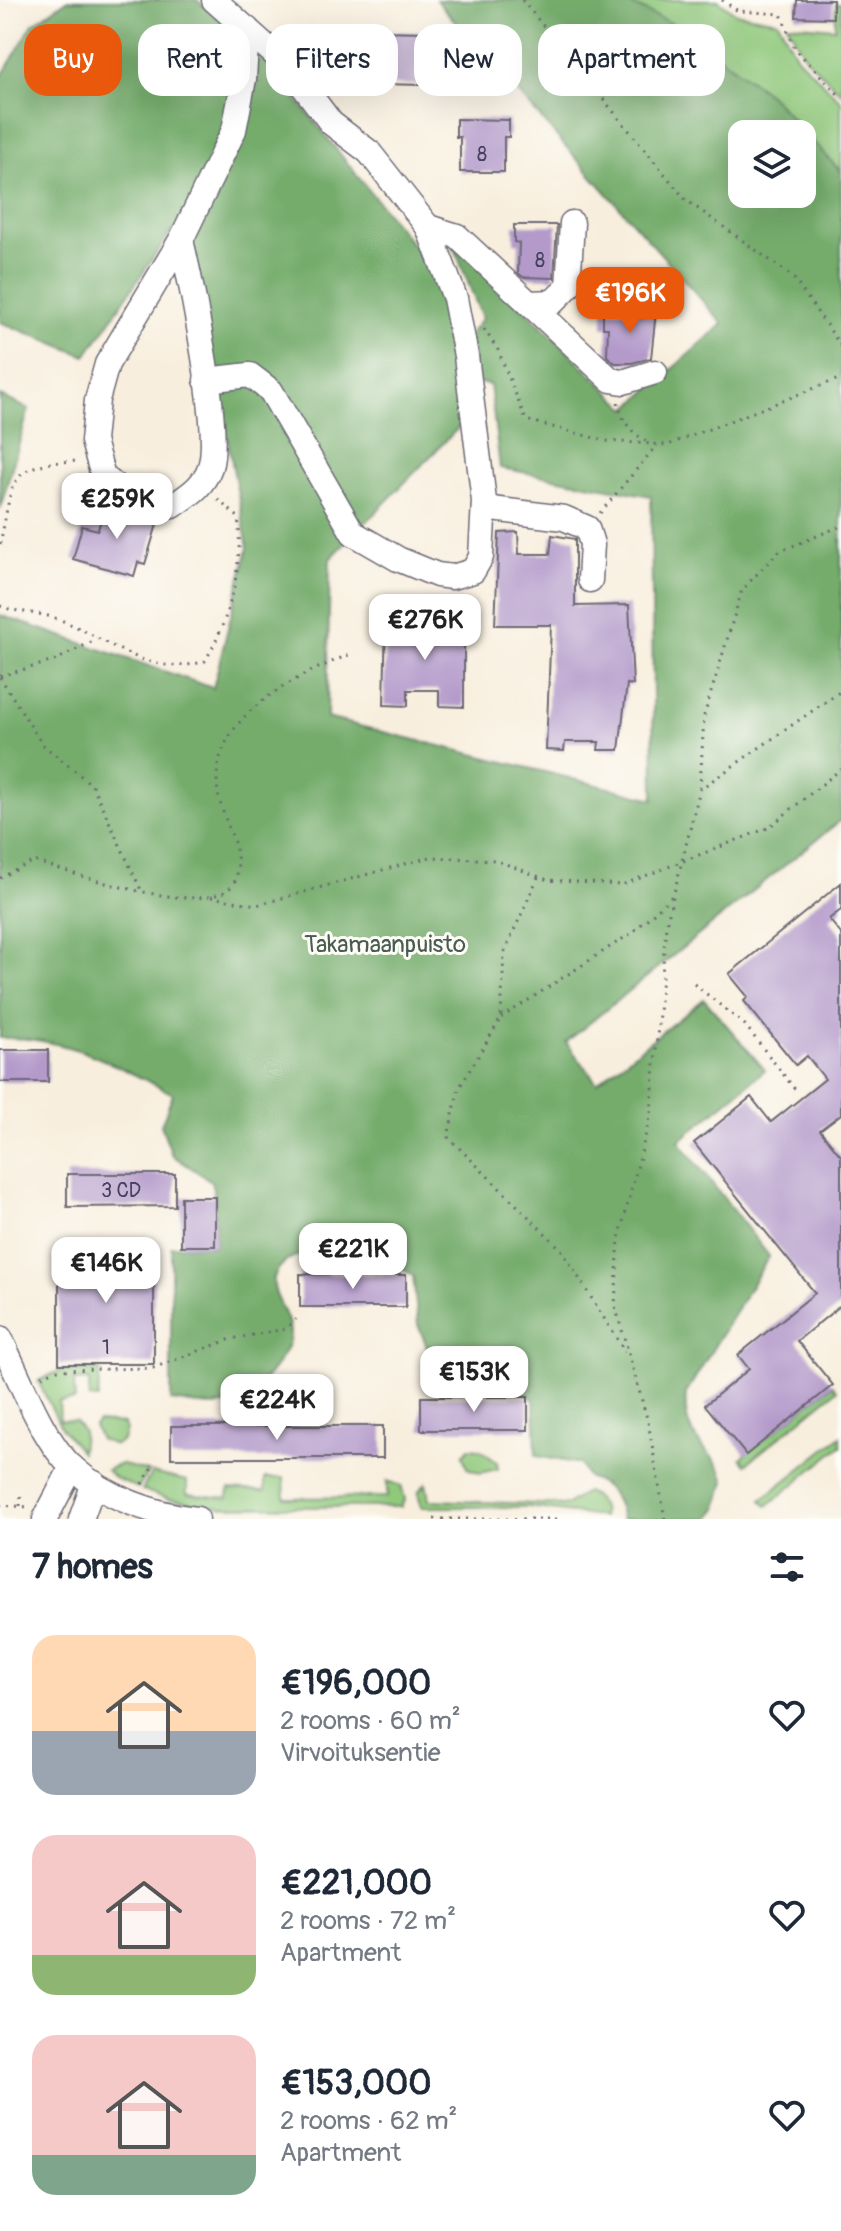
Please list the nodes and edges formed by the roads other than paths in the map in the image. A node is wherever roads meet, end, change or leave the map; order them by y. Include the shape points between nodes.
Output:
1 (214, 0) edge
2 (241, 24) edge
3 (250, 32) edge
4 (242, 96) edge
5 (572, 223) dead end
6 (428, 227) junction
7 (181, 240) junction
8 (529, 303) junction
9 (655, 372) dead end
10 (206, 380) junction
11 (484, 508) junction
12 (590, 580) dead end
13 (0, 1338) edge
14 (72, 1467) junction
15 (94, 1483) junction
16 (39, 1513) edge
17 (81, 1519) edge
18 (197, 1519) edge

1 - 2 street
3 - 6 street via 288,66 331,123 369,152
4 - 7 street via 234,130
5 - 8 street via 568,287 553,302
6 - 8 street via 457,236
6 - 11 street via 460,317
7 - 10 street
7 - 10 street via 107,364 97,400 93,441 103,476 134,501 173,506 200,487 213,456
8 - 9 street via 616,382
10 - 11 street via 250,375 271,391 353,533 398,559 437,575 473,571 481,557
11 - 12 street via 564,518 587,528 592,544
13 - 14 street via 56,1447
14 - 15 street
14 - 16 street
15 - 17 street
15 - 18 street via 139,1505

